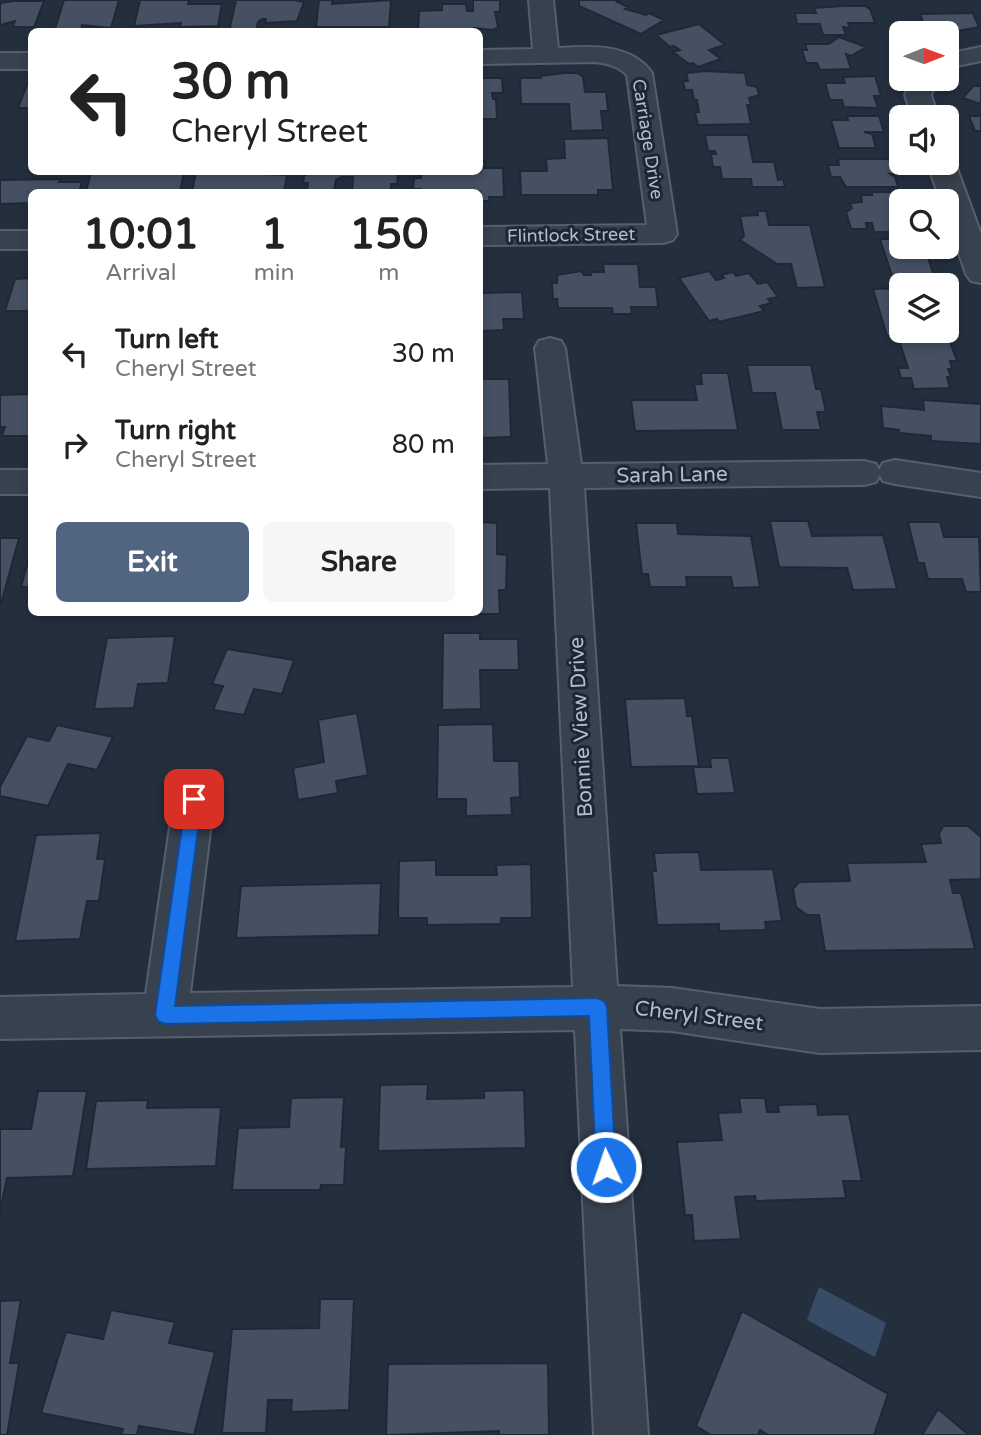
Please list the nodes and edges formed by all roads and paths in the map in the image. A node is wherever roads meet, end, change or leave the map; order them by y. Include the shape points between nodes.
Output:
1 (541, 0) edge
2 (981, 54) edge
3 (545, 56) junction
4 (483, 57) edge
5 (959, 59) edge
6 (0, 61) edge
7 (28, 61) edge
8 (945, 175) edge
9 (663, 234) joint
10 (483, 236) edge
11 (0, 240) edge
12 (28, 240) edge
13 (981, 274) edge
14 (550, 348) dead end
15 (565, 462) junction
16 (483, 476) edge
17 (0, 482) edge
18 (28, 482) edge
19 (981, 485) edge
20 (194, 799) dead end
21 (597, 1007) junction
22 (165, 1015) junction
23 (0, 1018) edge
24 (981, 1028) edge
25 (621, 1435) edge

1 - 3 street
2 - 5 street
3 - 4 street
3 - 9 street, Carriage Drive via 610,57 636,68
6 - 7 street
8 - 13 street
9 - 10 street, Flintlock Street
11 - 12 street
14 - 15 street, Bonnie View Drive
15 - 16 street, Sarah Lane
15 - 19 street, Sarah Lane via 880,472
15 - 21 street, Bonnie View Drive
17 - 18 street
20 - 22 street
21 - 22 street, Cheryl Street
21 - 24 street, Cheryl Street via 698,1011 780,1026 849,1032
21 - 25 street, Bonnie View Drive
22 - 23 street, Cheryl Street

